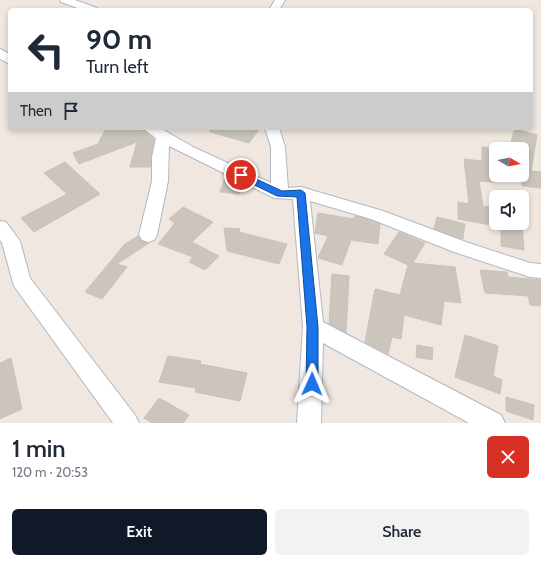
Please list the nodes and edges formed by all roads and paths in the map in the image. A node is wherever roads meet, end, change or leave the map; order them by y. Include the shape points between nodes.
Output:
1 (65, 0) edge
2 (87, 8) edge
3 (152, 130) edge
4 (273, 130) edge
5 (164, 137) junction
6 (301, 193) junction
7 (280, 194) junction
8 (0, 227) edge
9 (148, 235) dead end
10 (541, 271) edge
11 (313, 327) junction
12 (127, 423) edge
13 (309, 423) edge
14 (493, 423) edge

1 - 2 street
3 - 5 street
4 - 7 street via 278,147
5 - 7 street
5 - 9 street via 160,157 160,180
6 - 7 street
6 - 10 street via 377,215 467,249 530,270
6 - 11 street
8 - 12 street via 11,241 21,281
11 - 13 street
11 - 14 street

